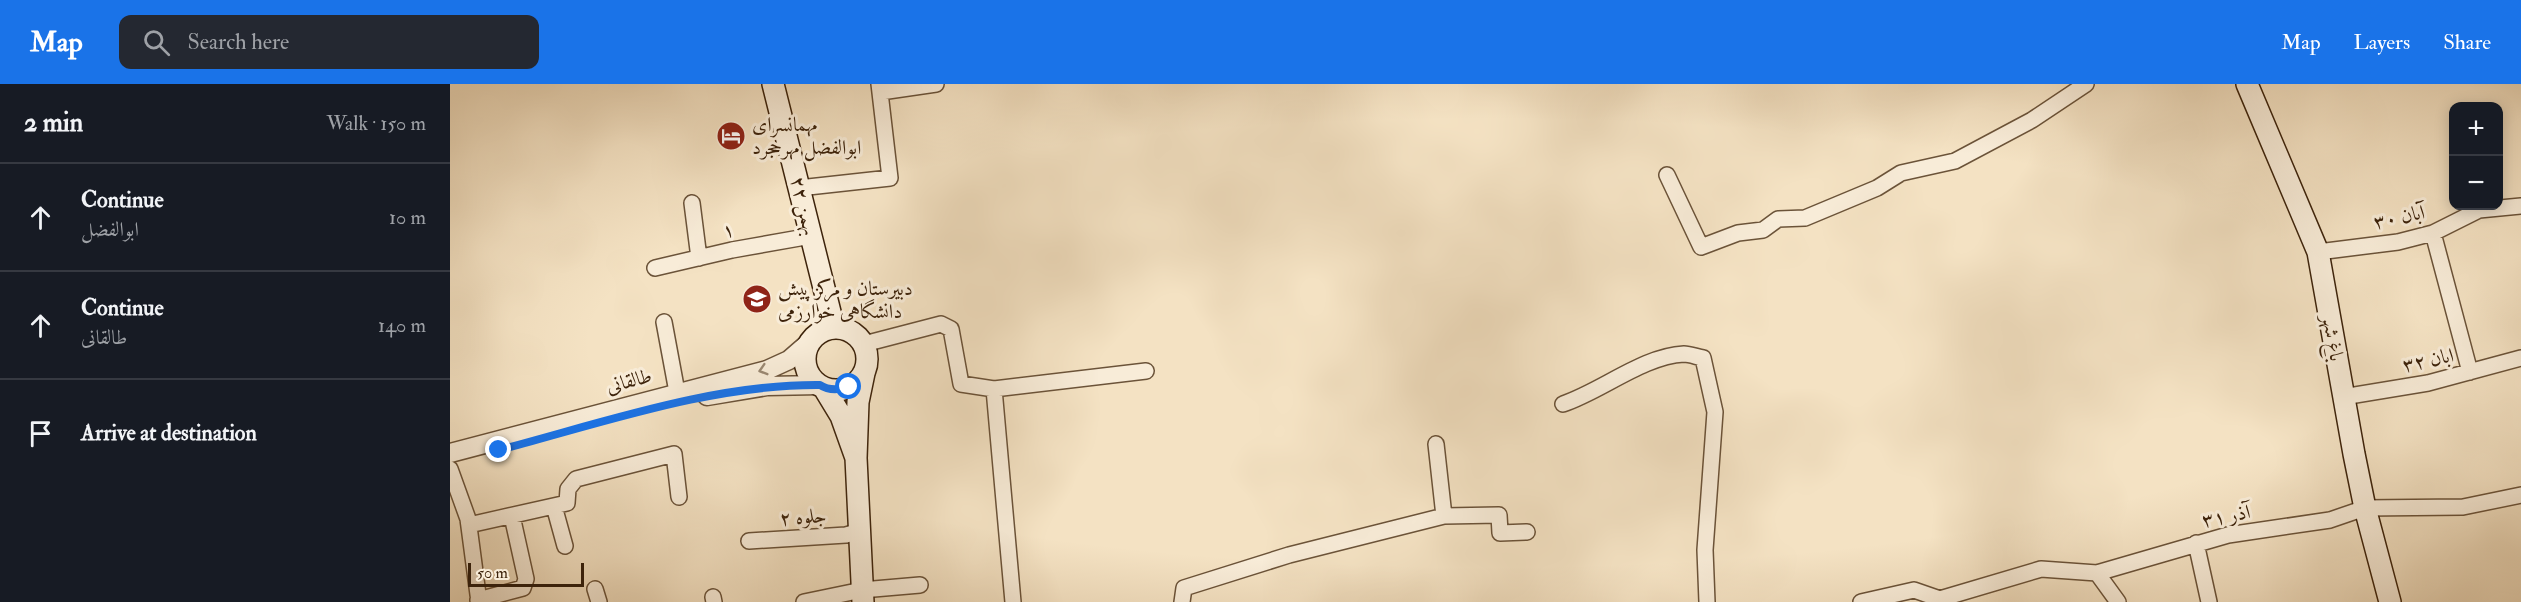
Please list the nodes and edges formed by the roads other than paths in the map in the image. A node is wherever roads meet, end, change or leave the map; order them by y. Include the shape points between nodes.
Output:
1 (773, 84) edge
2 (936, 84) edge
3 (2086, 84) edge
4 (2247, 84) edge
5 (880, 88) edge
6 (1667, 175) dead end
7 (799, 188) junction
8 (692, 203) dead end
9 (2521, 206) edge
10 (2433, 233) junction
11 (811, 236) junction
12 (2318, 252) junction
13 (699, 258) junction
14 (655, 268) dead end
15 (664, 322) dead end
16 (834, 328) junction
17 (812, 340) junction
18 (864, 344) junction
19 (2521, 358) edge
20 (1146, 371) dead end
21 (2470, 372) junction
22 (864, 373) junction
23 (822, 387) junction
24 (994, 389) junction
25 (677, 392) junction
26 (2343, 397) junction
27 (1563, 404) dead end
28 (1436, 444) dead end
29 (450, 453) edge
30 (855, 458) junction
31 (450, 464) edge
32 (450, 470) edge
33 (2521, 495) edge
34 (679, 497) dead end
35 (554, 506) junction
36 (2365, 508) junction
37 (512, 516) junction
38 (1443, 516) junction
39 (469, 525) junction
40 (860, 531) junction
41 (1527, 532) dead end
42 (749, 541) dead end
43 (2196, 543) junction
44 (565, 546) dead end
45 (2097, 573) junction
46 (920, 585) dead end
47 (862, 596) edge
48 (1940, 600) edge
49 (479, 601) edge
50 (2114, 601) edge
51 (804, 602) edge
52 (1014, 602) edge
53 (1182, 602) edge
54 (1707, 602) edge
55 (1862, 602) edge
56 (2209, 602) edge
57 (2390, 602) edge

1 - 7 main road, ۲۲ بهمن
2 - 5 street
3 - 6 street via 2032,120 1955,161 1900,173 1878,188 1804,218 1778,219 1764,230 1738,233 1701,247
4 - 12 main road, باغ شهر
5 - 7 street via 890,178
7 - 11 main road, ۲۲ بهمن
8 - 13 street
9 - 10 street, آبان ۳۰ via 2480,210
10 - 12 street, آبان ۳۰ via 2398,242
10 - 21 street
11 - 13 street, ۱
11 - 16 main road, ۲۲ بهمن
12 - 26 main road, باغ شهر
13 - 14 street, ۱
15 - 25 street
16 - 17 main road
16 - 18 main road via 849,331
17 - 23 main road via 807,349 807,369
17 -> 25 street, طالقانی via 789,360 767,370
18 - 22 main road
18 - 24 street via 941,324 951,329 962,384
19 - 21 street, ابان ۳۲
20 - 24 street
21 - 26 street, ابان ۳۲
22 - 23 main road via 849,387
22 - 30 main road
23 - 30 main road via 841,416
23 - 31 street, طالقانی via 767,386 701,397
24 - 52 street
25 - 29 street, طالقانی
26 - 36 main road, باغ شهر
27 - 54 street via 1647,363 1685,354 1703,358 1715,412 1706,550
28 - 38 street
30 - 40 main road
32 - 39 street
33 - 36 street via 2463,507
34 - 35 street via 674,454 576,479 568,489 567,503
35 - 37 street
35 - 44 street
36 - 43 street, آذر ۳۱ via 2330,520
36 - 57 main road, باغ شهر
37 - 39 street
37 - 49 street via 526,579 523,588
38 - 41 street via 1499,515 1500,533
38 - 53 street via 1290,555 1184,588
39 - 49 street
40 - 42 street, جلوه ۲
40 - 47 main road
43 - 45 street, آذر ۳۱
43 - 56 street
45 - 48 street via 2041,569
45 - 50 street
46 - 47 street
47 - 51 street
48 - 55 street via 1914,590

